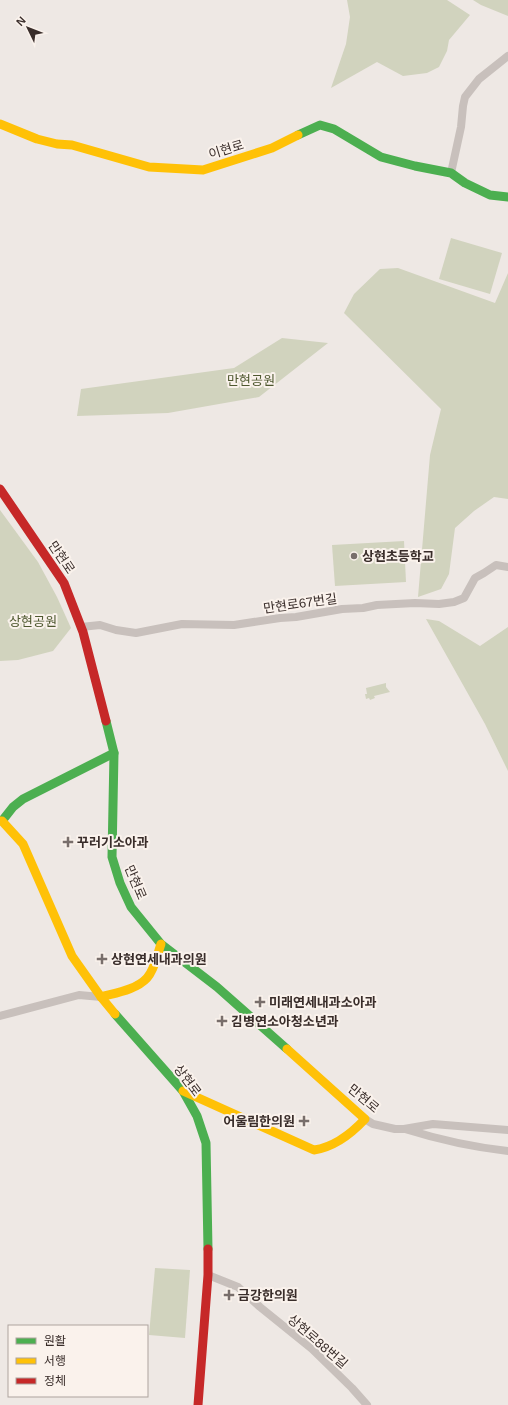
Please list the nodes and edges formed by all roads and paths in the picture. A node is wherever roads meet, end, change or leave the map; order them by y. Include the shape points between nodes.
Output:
1 (508, 56) edge
2 (0, 124) edge
3 (451, 174) junction
4 (508, 197) edge
5 (0, 489) edge
6 (508, 567) edge
7 (81, 627) junction
8 (114, 753) junction
9 (1, 821) edge
10 (161, 944) junction
11 (101, 997) junction
12 (0, 1016) edge
13 (183, 1091) junction
14 (365, 1119) junction
15 (404, 1129) junction
16 (508, 1130) edge
17 (508, 1151) edge
18 (208, 1275) junction
19 (198, 1405) edge
20 (367, 1405) edge

1 - 3 street via 479,79 465,97
2 - 3 street, 이현로 via 37,139 78,147 149,167 203,170 272,148 320,125 334,129 381,157
3 - 4 street, 이현로 via 490,195
5 - 7 street, 만현로 via 64,583
6 - 7 street, 만현로67번길 via 496,565 475,578 464,598 454,602 377,605 234,625 182,624 136,633 100,625
7 - 8 street, 만현로
8 - 9 street via 24,799
8 - 10 street, 만현로 via 112,857 131,907
9 - 11 street, 상현로 via 24,844 72,956
10 - 11 street via 146,980
10 - 14 street, 만현로 via 217,987
11 - 12 street via 79,995
11 - 13 street, 상현로
13 - 14 street via 314,1150 333,1145 355,1130
13 - 18 street, 상현로 via 197,1116 206,1143
14 - 15 street, 만현로 via 373,1124
15 - 16 street via 433,1124
15 - 17 street via 462,1145
18 - 19 street, 상현로
18 - 20 street, 상현로88번길 via 238,1287 312,1349

